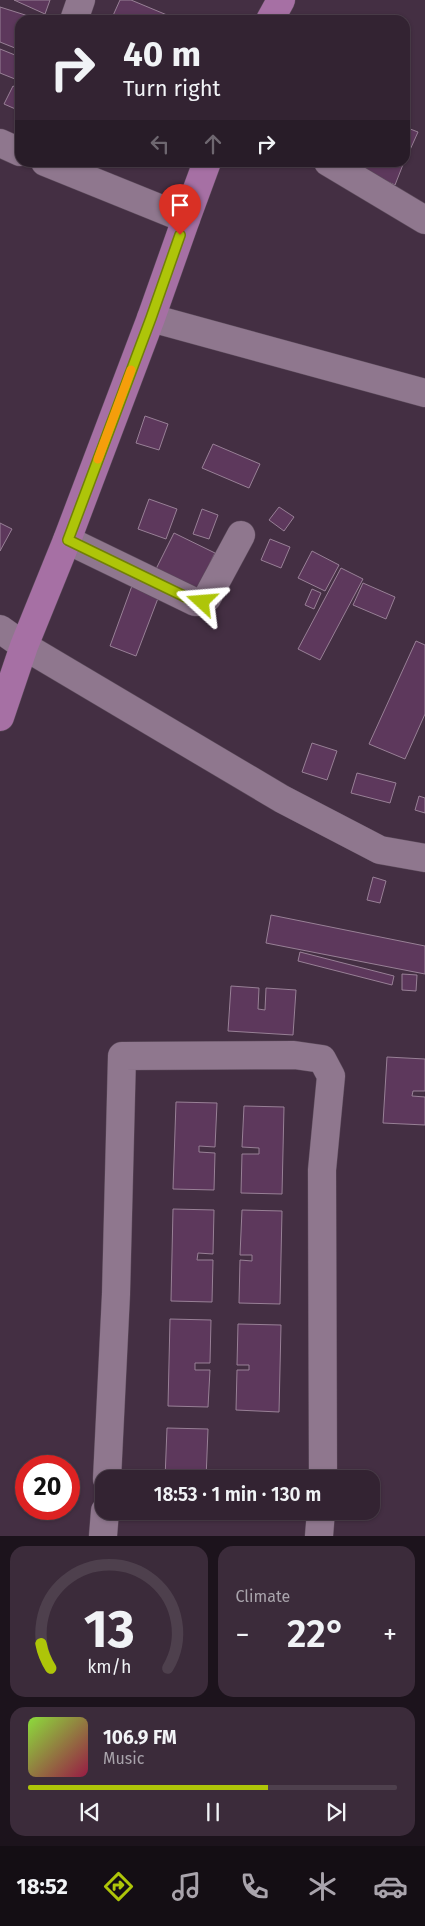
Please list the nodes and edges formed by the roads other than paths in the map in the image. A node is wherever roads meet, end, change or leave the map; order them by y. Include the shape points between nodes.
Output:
1 (81, 0) edge
2 (281, 0) edge
3 (76, 15) edge
4 (273, 15) edge
5 (0, 143) edge
6 (15, 150) edge
7 (58, 167) edge
8 (205, 167) edge
9 (336, 167) edge
10 (186, 218) junction
11 (425, 220) edge
12 (151, 318) junction
13 (425, 393) edge
14 (240, 535) dead end
15 (68, 540) junction
16 (0, 629) edge
17 (24, 646) junction
18 (0, 717) edge
19 (425, 858) edge
20 (107, 1470) edge
21 (323, 1470) edge
22 (104, 1520) edge
23 (320, 1520) edge
24 (103, 1536) edge
25 (319, 1536) edge

1 - 3 street
2 - 4 main road
5 - 6 street
7 - 10 street
8 - 10 main road
9 - 11 street
10 - 12 main road
12 - 13 street
12 - 15 main road
14 - 15 street via 202,602 196,602
15 - 17 main road
16 - 17 street
17 - 18 main road
17 - 19 street via 282,799 380,850
20 - 21 street via 122,1056 294,1055 322,1059 331,1076 322,1170
22 - 24 street
23 - 25 street

